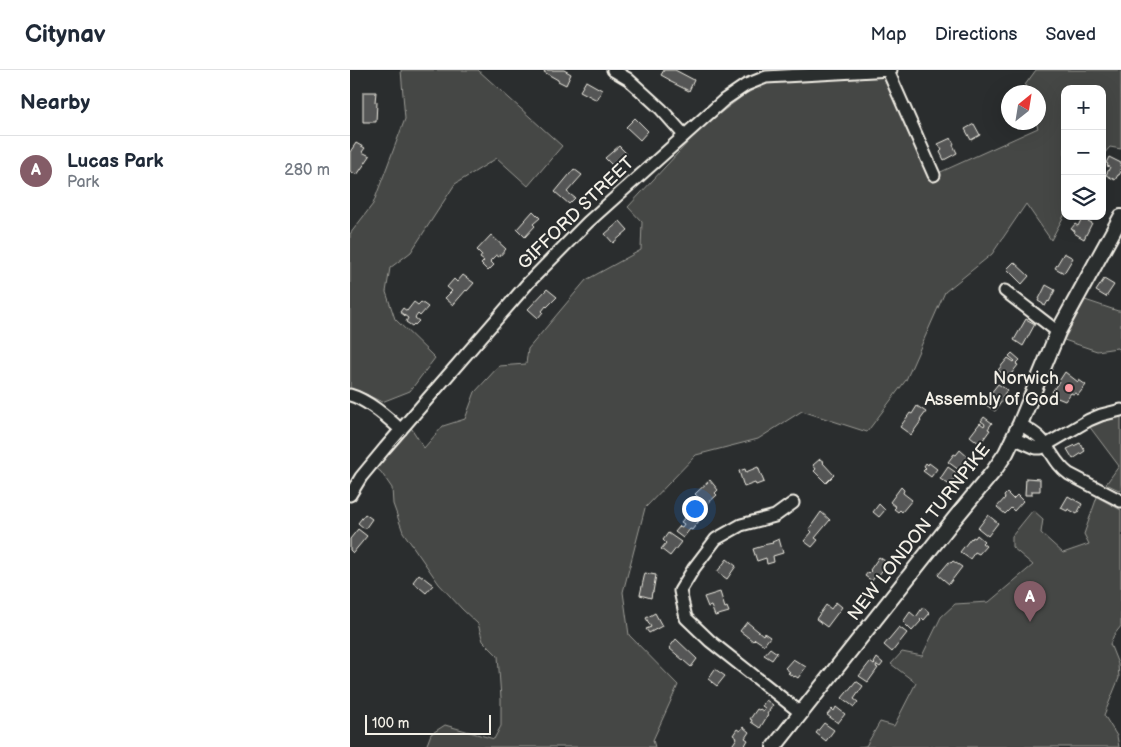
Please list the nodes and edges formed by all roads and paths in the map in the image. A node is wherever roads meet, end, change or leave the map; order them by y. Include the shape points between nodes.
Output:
1 (613, 70) edge
2 (891, 70) edge
3 (888, 71) edge
4 (684, 135) junction
5 (934, 175) dead end
6 (1121, 217) edge
7 (1005, 291) dead end
8 (1058, 332) junction
9 (350, 395) edge
10 (1121, 410) edge
11 (1020, 424) junction
12 (401, 430) junction
13 (1013, 438) junction
14 (1046, 446) junction
15 (350, 495) edge
16 (1121, 501) edge
17 (793, 502) dead end
18 (801, 712) junction
19 (774, 747) edge

1 - 4 street via 628,78
2 - 3 street, GIFFORD STREET
3 - 4 street, GIFFORD STREET via 766,77 746,85 724,100
3 - 5 street
4 - 12 street, GIFFORD STREET via 588,222 528,283
6 - 8 main road, NEW LONDON TURNPIKE
7 - 8 street
8 - 11 main road, NEW LONDON TURNPIKE
9 - 12 street via 385,414
10 - 14 street via 1089,420
11 - 13 main road, NEW LONDON TURNPIKE
11 - 14 street via 1035,433
12 - 15 street, GIFFORD STREET
13 - 14 street via 1036,448
13 - 18 main road, NEW LONDON TURNPIKE via 993,472
14 - 16 street via 1065,472
17 - 18 street via 775,516 741,525 716,539 680,591 686,618 710,641
18 - 19 main road, NEW LONDON TURNPIKE

